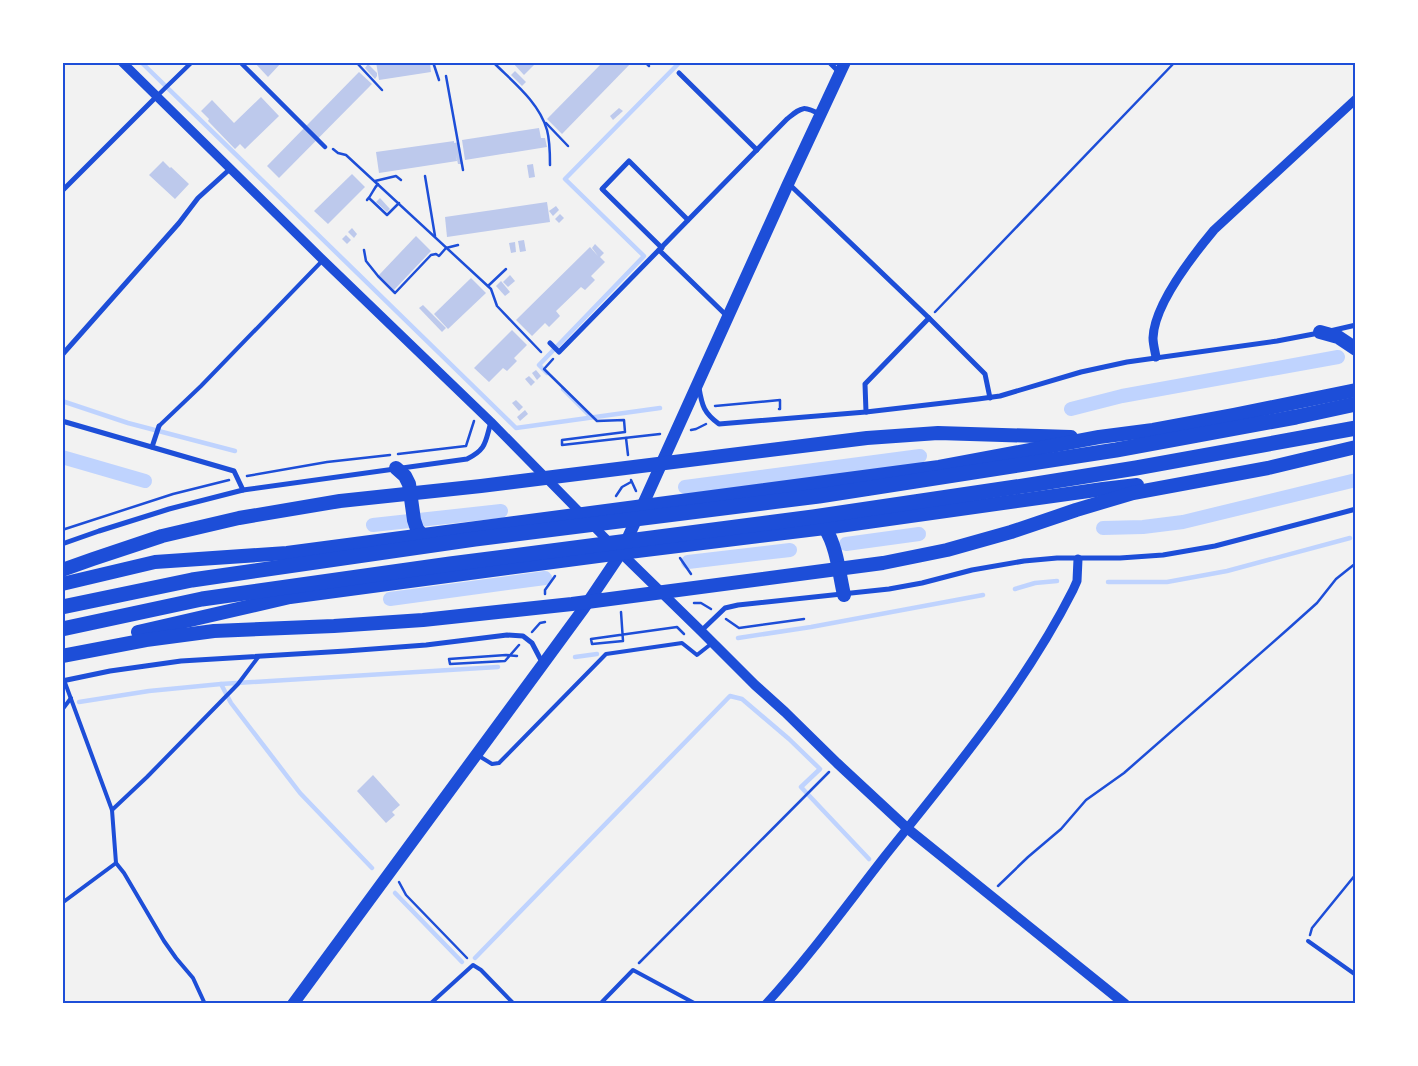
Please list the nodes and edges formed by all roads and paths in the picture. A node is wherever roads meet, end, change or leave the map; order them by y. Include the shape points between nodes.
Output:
1 (122, 62) edge
2 (192, 62) edge
3 (240, 62) edge
4 (356, 62) edge
5 (433, 62) edge
6 (493, 62) edge
7 (645, 62) edge
8 (829, 62) edge
9 (1175, 62) edge
10 (649, 66) dead end
11 (843, 68) edge
12 (679, 73) dead end
13 (446, 76) dead end
14 (439, 80) dead end
15 (382, 90) dead end
16 (157, 96) junction
17 (1356, 99) edge
18 (822, 115) junction
19 (545, 122) junction
20 (326, 145) joint
21 (568, 146) dead end
22 (757, 150) junction
23 (550, 165) dead end
24 (230, 169) junction
25 (463, 170) dead end
26 (425, 176) dead end
27 (401, 180) dead end
28 (374, 181) junction
29 (378, 184) junction
30 (788, 184) junction
31 (62, 191) edge
32 (399, 203) junction
33 (688, 220) junction
34 (435, 237) junction
35 (458, 245) dead end
36 (446, 248) junction
37 (660, 249) junction
38 (364, 250) dead end
39 (323, 260) junction
40 (506, 268) dead end
41 (488, 286) junction
42 (494, 298) junction
43 (490, 299) dead end
44 (728, 317) junction
45 (929, 318) junction
46 (1356, 325) edge
47 (1320, 332) junction
48 (550, 343) dead end
49 (1356, 349) edge
50 (541, 352) dead end
51 (560, 352) junction
52 (62, 355) edge
53 (1156, 357) junction
54 (698, 382) junction
55 (1356, 390) edge
56 (990, 398) junction
57 (1356, 404) edge
58 (866, 412) junction
59 (62, 421) edge
60 (491, 422) junction
61 (160, 426) joint
62 (1356, 428) edge
63 (626, 432) dead end
64 (1099, 437) junction
65 (152, 447) junction
66 (1356, 447) edge
67 (396, 468) junction
68 (1230, 475) junction
69 (243, 490) junction
70 (643, 506) junction
71 (1356, 510) edge
72 (581, 514) junction
73 (826, 528) junction
74 (423, 536) junction
75 (62, 544) edge
76 (621, 553) junction
77 (1078, 559) junction
78 (1356, 562) edge
79 (62, 570) edge
80 (62, 584) edge
81 (844, 594) junction
82 (693, 603) dead end
83 (62, 607) edge
84 (630, 611) dead end
85 (716, 613) dead end
86 (724, 618) dead end
87 (804, 619) dead end
88 (549, 621) dead end
89 (62, 629) edge
90 (701, 631) junction
91 (528, 635) dead end
92 (690, 640) dead end
93 (522, 642) dead end
94 (712, 642) junction
95 (62, 655) edge
96 (260, 655) junction
97 (517, 656) dead end
98 (543, 664) junction
99 (63, 681) edge
100 (71, 698) junction
101 (62, 710) edge
102 (476, 754) junction
103 (837, 763) junction
104 (112, 810) junction
105 (908, 829) junction
106 (116, 863) junction
107 (1356, 874) edge
108 (399, 882) dead end
109 (990, 896) junction
110 (62, 903) edge
111 (1308, 941) joint
112 (473, 965) junction
113 (633, 970) junction
114 (1356, 975) edge
115 (205, 1004) edge
116 (293, 1004) edge
117 (430, 1004) edge
118 (514, 1004) edge
119 (600, 1004) edge
120 (696, 1004) edge
121 (766, 1004) edge
122 (1125, 1004) edge

1 - 16 street
2 - 16 street
3 - 20 street
4 - 15 path
5 - 14 path
6 - 19 path via 537,108
7 - 10 path
8 - 11 street
9 - 45 path
11 - 18 main road
12 - 22 street
13 - 25 path
16 - 24 street
16 - 31 street
17 - 53 street via 1214,230 1195,253 1156,325 1153,338
18 - 22 street via 810,109 800,109
18 - 30 main road
19 - 21 path
19 - 23 path via 550,143
20 - 28 path via 346,155
22 - 33 street
24 - 39 street
24 - 52 street via 198,198
26 - 34 path
27 - 28 path via 396,176
28 - 29 path
29 - 32 path
29 - 32 path via 368,199 387,215
30 - 44 main road
30 - 45 street
32 - 34 path
33 - 37 street
33 - 37 street via 629,161 602,189
34 - 36 path
35 - 36 path
36 - 38 path via 439,256 431,255 395,293 366,261
36 - 41 path
37 - 44 street
37 - 51 street
39 - 60 street
39 - 61 lane
40 - 41 path
41 - 42 path
42 - 43 path
42 - 50 path via 497,306
44 - 54 main road
45 - 56 street via 985,374
45 - 58 street via 865,384
46 - 47 street
47 - 49 highway via 1338,337
47 - 53 street
48 - 51 street
51 - 63 path via 544,369 597,422 624,420
53 - 56 street via 1081,372
54 - 58 street via 702,403 709,417 719,424
54 - 70 main road
55 - 64 highway via 1225,417
56 - 58 street
57 - 83 highway via 1296,418 1059,459 819,496 475,539 202,578
59 - 65 street
60 - 67 street via 483,448 477,454 466,459
60 - 72 street
61 - 65 street
62 - 89 highway via 1036,484 202,600
64 - 70 highway via 939,467
64 - 79 highway via 938,433 867,438 340,501 239,518 162,536
65 - 69 street via 234,471
66 - 68 highway
67 - 69 street
67 - 74 highway via 409,484 414,520
68 - 73 highway via 1103,489
68 - 95 highway via 1134,493 947,550 883,563 423,620 214,631
69 - 75 street via 160,512
70 - 72 highway
70 - 76 main road
71 - 77 street via 1215,546 1163,555
72 - 74 highway
72 - 76 street
73 - 76 highway
73 - 81 highway
74 - 80 highway via 287,554 155,562
76 - 90 main road
76 - 95 highway via 290,597 119,636
76 - 98 main road
77 - 81 street via 1024,561 898,587
77 - 105 street via 1077,581 1073,590 1020,681
78 - 109 path via 1288,629 1124,773 1086,800 1061,829 1009,874
81 - 90 street via 725,608
82 - 85 path via 701,603
84 - 92 path via 621,612 622,641 592,644 591,639 677,627
86 - 87 path via 738,628
88 - 91 path via 540,623
90 - 94 main road
93 - 97 path via 505,661 450,664 449,659 506,654
94 - 102 lane via 697,655 682,643 606,654 499,763 492,764
94 - 103 main road
96 - 98 street via 346,652 507,634 523,636 532,643
96 - 99 street via 181,661
96 - 104 lane via 238,684
98 - 102 main road
99 - 100 lane
100 - 101 lane
100 - 104 lane
102 - 116 main road
103 - 105 main road
103 - 113 path
104 - 106 lane
105 - 109 main road
105 - 121 street
106 - 110 lane
106 - 115 lane via 164,941 193,978
107 - 111 path via 1312,928
108 - 112 path via 406,895
109 - 122 main road
111 - 114 lane
112 - 117 lane
112 - 118 lane
113 - 119 lane
113 - 120 lane

